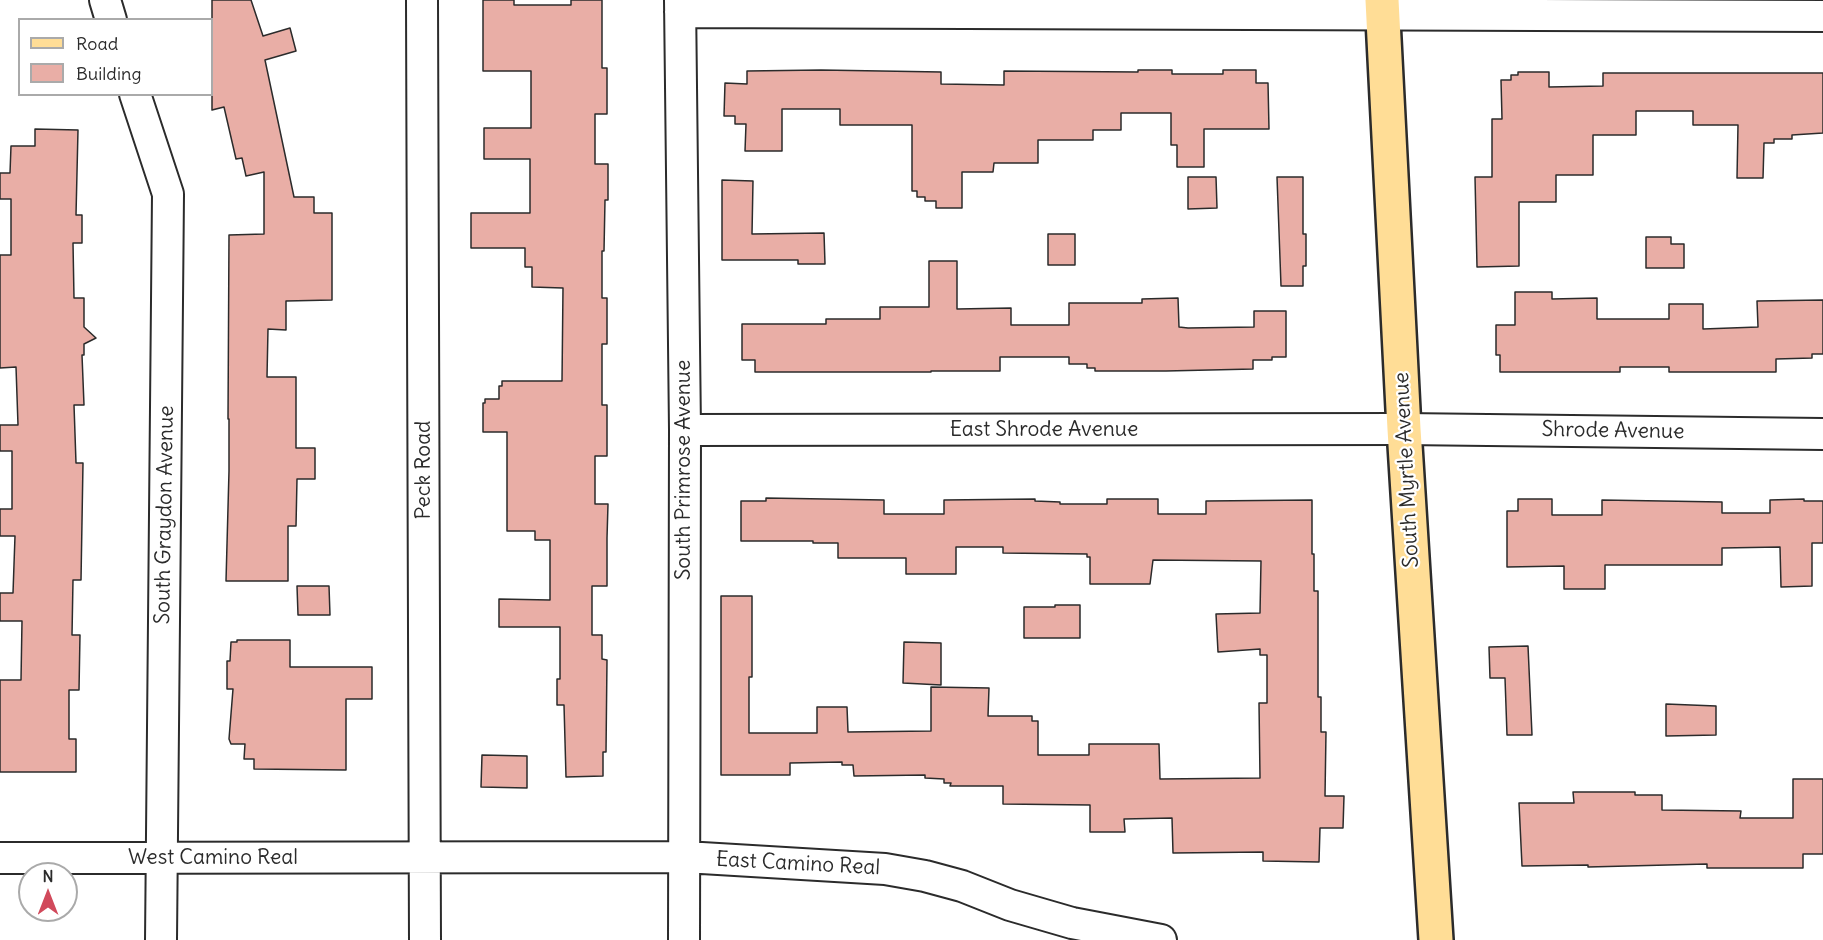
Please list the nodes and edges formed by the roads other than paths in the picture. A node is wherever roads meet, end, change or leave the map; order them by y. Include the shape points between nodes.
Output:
1 (105, 0) edge
2 (422, 0) edge
3 (680, 6) edge
4 (1383, 8) edge
5 (1823, 16) edge
6 (110, 18) edge
7 (136, 96) edge
8 (1404, 429) junction
9 (685, 430) junction
10 (1823, 434) edge
11 (686, 857) junction
12 (0, 858) edge
13 (162, 858) junction
14 (425, 858) junction
15 (161, 940) edge
16 (424, 940) edge
17 (684, 940) edge
18 (1161, 940) edge
19 (1436, 940) edge

1 - 6 street
2 - 14 street, Peck Road
3 - 4 street
3 - 9 street, South Primrose Avenue
4 - 5 street
4 - 8 main road, South Myrtle Avenue
7 - 13 street, South Graydon Avenue via 168,194
8 - 9 street, East Shrode Avenue
8 - 10 street, Shrode Avenue
8 - 19 main road, South Myrtle Avenue
9 - 11 street, South Primrose Avenue
11 - 14 street, East Camino Real
11 - 17 street, South Primrose Avenue
11 - 18 street, East Camino Real via 885,868 962,886 1072,923
12 - 13 street, West Camino Real
13 - 14 street, West Camino Real
13 - 15 street, South Graydon Avenue
14 - 16 street, Peck Road

